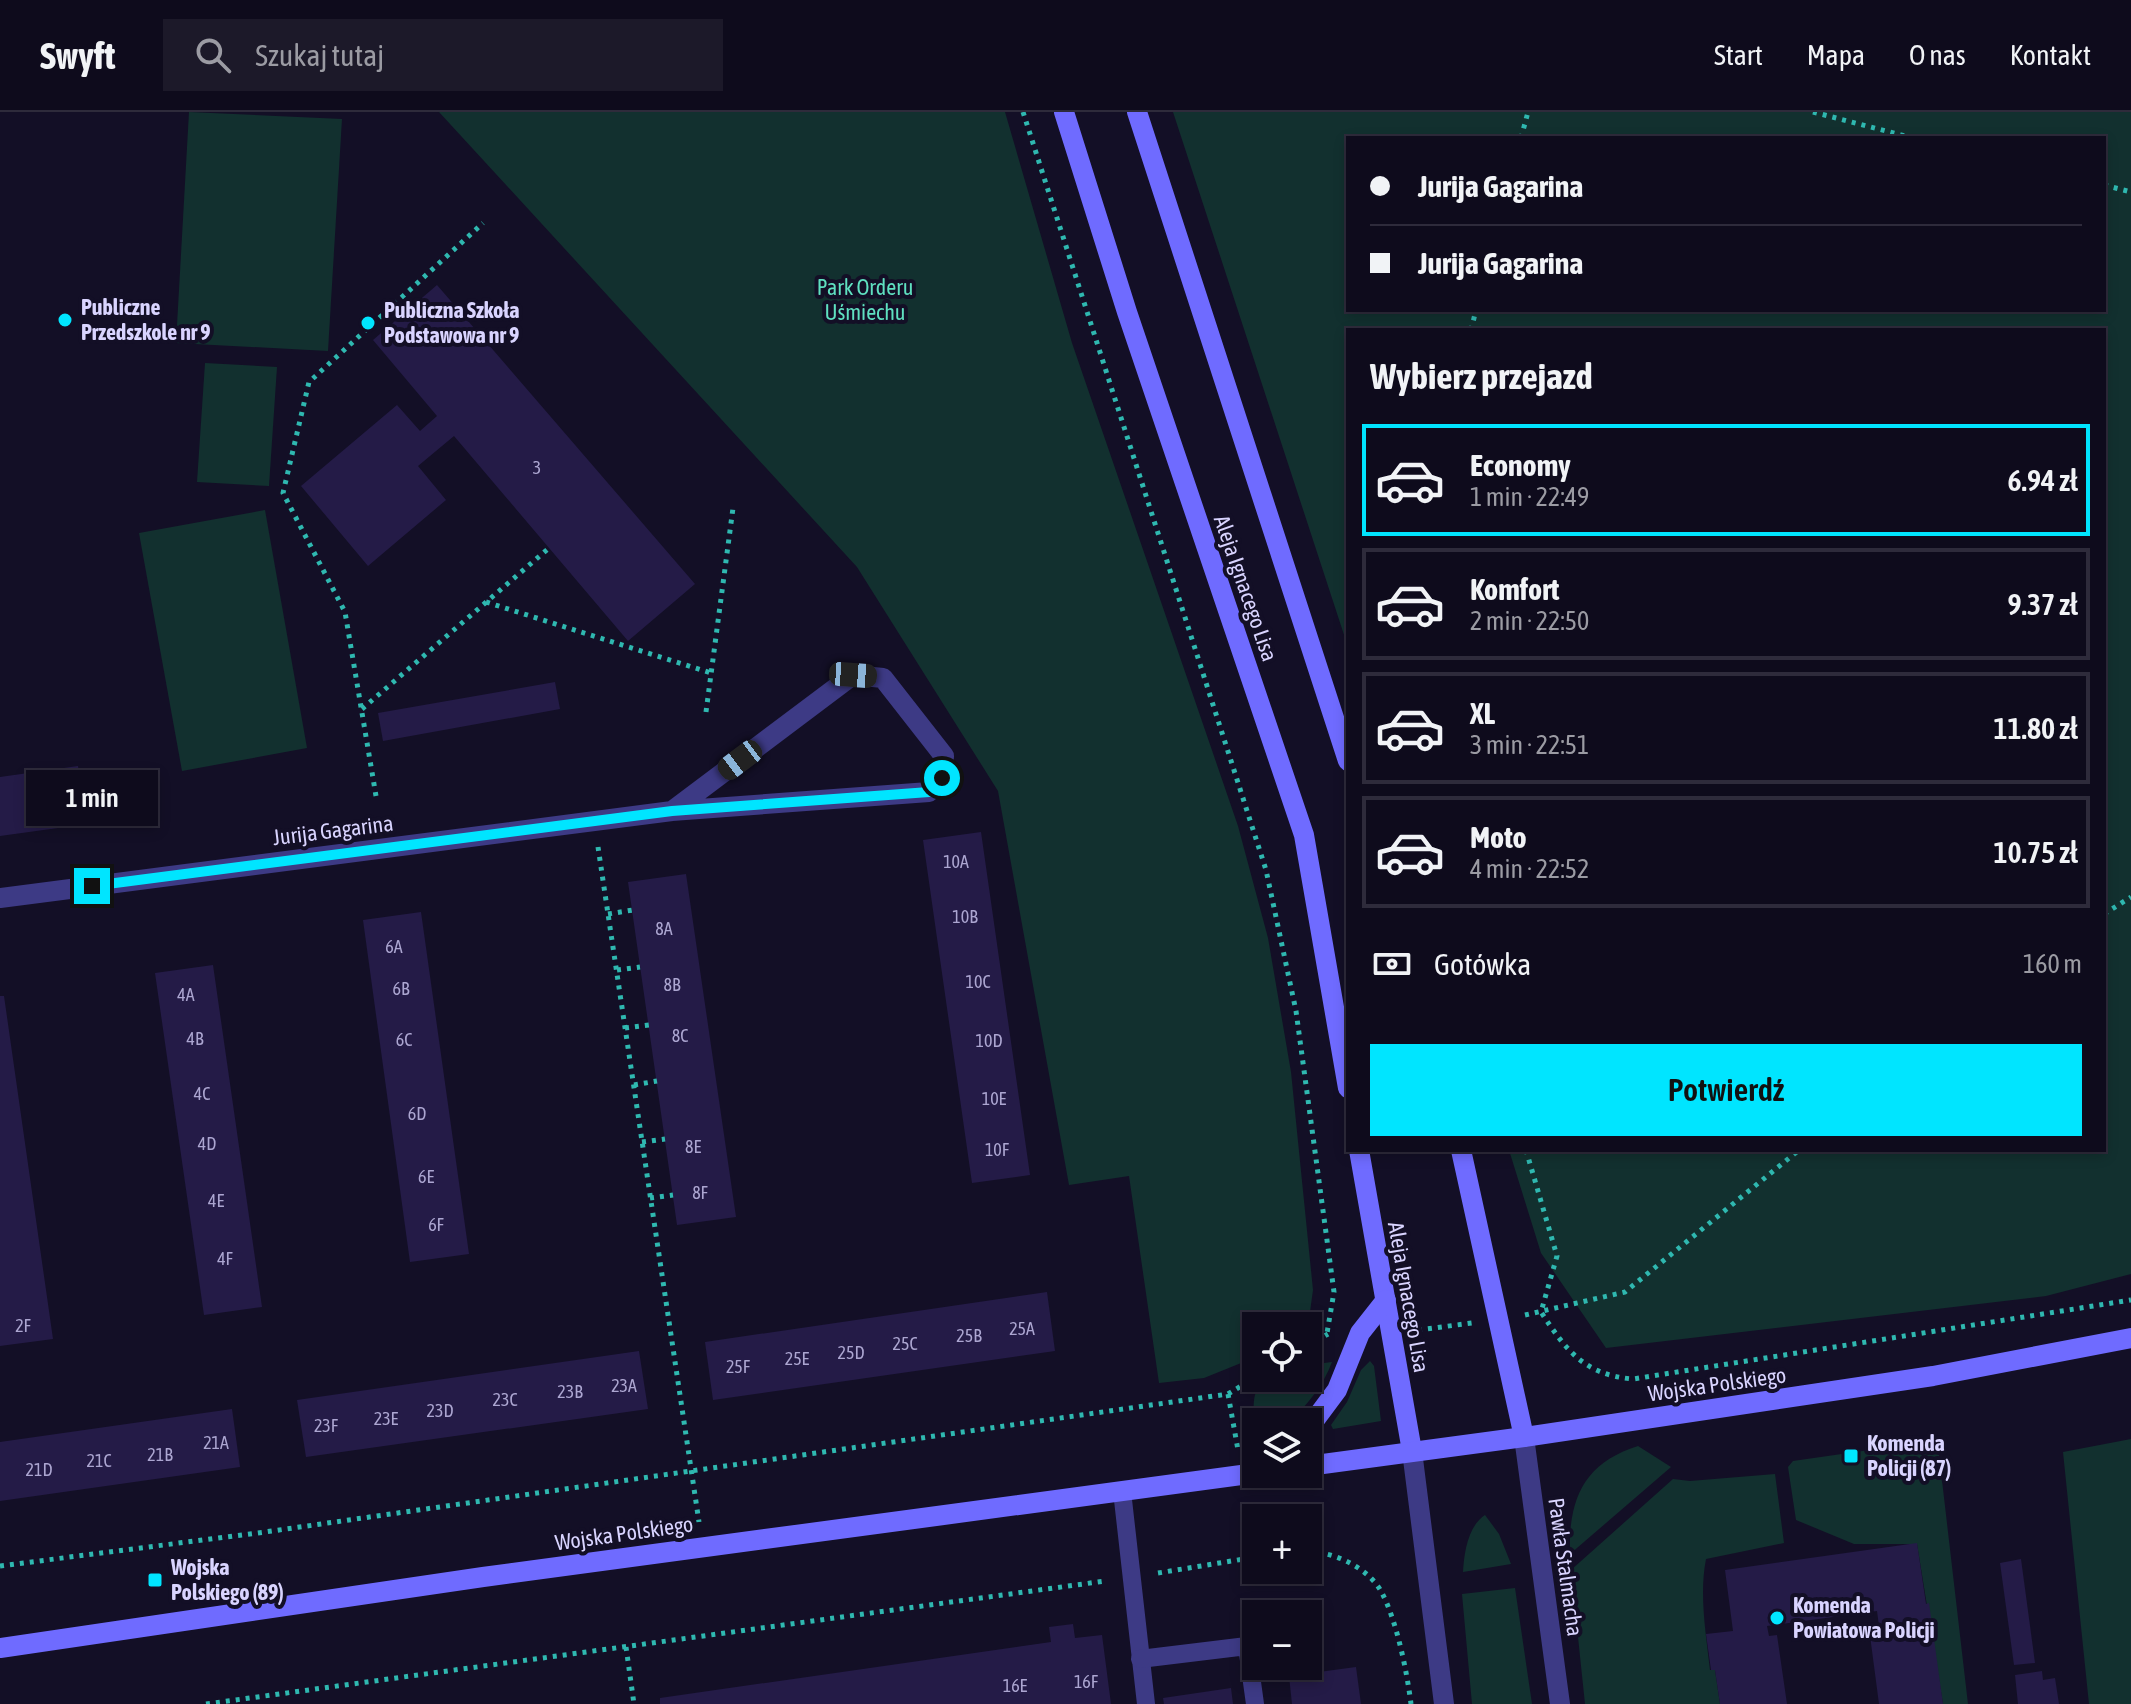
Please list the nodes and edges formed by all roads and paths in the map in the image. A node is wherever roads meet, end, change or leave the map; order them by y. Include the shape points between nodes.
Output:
1 (1023, 112) edge
2 (1064, 112) edge
3 (1137, 112) edge
4 (1528, 112) edge
5 (1813, 112) edge
6 (1522, 136) edge
7 (1905, 136) edge
8 (2106, 186) edge
9 (2131, 192) edge
10 (483, 223) dead end
11 (733, 508) dead end
12 (549, 548) dead end
13 (486, 602) junction
14 (711, 673) junction
15 (361, 710) junction
16 (706, 712) dead end
17 (1346, 755) edge
18 (376, 796) dead end
19 (672, 811) junction
20 (595, 820) junction
21 (2131, 897) edge
22 (0, 898) edge
23 (633, 910) dead end
24 (2106, 913) edge
25 (608, 914) junction
26 (640, 967) dead end
27 (617, 970) junction
28 (649, 1025) dead end
29 (625, 1028) junction
30 (1346, 1076) edge
31 (657, 1081) dead end
32 (634, 1085) junction
33 (665, 1139) dead end
34 (642, 1142) junction
35 (1359, 1152) edge
36 (1461, 1152) edge
37 (1527, 1152) edge
38 (1797, 1152) edge
39 (673, 1195) dead end
40 (650, 1198) junction
41 (1386, 1300) junction
42 (2131, 1300) edge
43 (1541, 1312) junction
44 (1474, 1323) dead end
45 (1411, 1331) dead end
46 (1322, 1337) edge
47 (2131, 1338) edge
48 (1242, 1386) edge
49 (1322, 1410) edge
50 (1524, 1437) junction
51 (1412, 1451) junction
52 (1322, 1464) edge
53 (691, 1471) junction
54 (1242, 1475) edge
55 (1122, 1491) junction
56 (699, 1527) dead end
57 (1322, 1552) edge
58 (1242, 1559) edge
59 (0, 1566) edge
60 (1131, 1578) junction
61 (626, 1647) junction
62 (0, 1648) edge
63 (1140, 1659) junction
64 (222, 1703) edge
65 (206, 1704) edge
66 (634, 1704) edge
67 (1146, 1704) edge
68 (1255, 1704) edge
69 (1411, 1704) edge
70 (1444, 1704) edge
71 (1560, 1704) edge

1 - 46 path via 1266,870 1296,1011 1334,1292 1327,1334
2 - 30 street, Aleja Ignacego Lisa via 1304,835
3 - 17 street, Aleja Ignacego Lisa
4 - 6 path
5 - 7 path
8 - 9 path
10 - 15 path via 309,382 283,493 345,612
11 - 14 path
12 - 13 path
13 - 14 path
13 - 15 path
14 - 16 path
15 - 18 path
19 - 19 street, Jurija Gagarina via 853,675 883,678 944,756 942,778 929,792
19 - 20 street, Jurija Gagarina
20 - 22 street, Jurija Gagarina
20 - 25 path
21 - 24 path
23 - 25 path
25 - 27 path
26 - 27 path
27 - 29 path
28 - 29 path
29 - 32 path
31 - 32 path
32 - 34 path
33 - 34 path
34 - 40 path
35 - 41 street, Aleja Ignacego Lisa
36 - 50 street
37 - 43 path via 1557,1256
38 - 43 path via 1625,1292
39 - 40 path
40 - 53 path
41 - 49 street via 1360,1333 1337,1390
41 - 51 street, Aleja Ignacego Lisa
42 - 43 path via 1633,1379 1609,1377 1590,1368
44 - 45 path
47 - 50 street, Wojska Polskiego via 1933,1376
48 - 53 path via 1228,1394
50 - 51 street, Wojska Polskiego
50 - 71 street, Pawła Stalmacha
51 - 52 street, Wojska Polskiego
51 - 70 street
53 - 56 path
53 - 59 path
54 - 55 street, Wojska Polskiego
55 - 60 lane
55 - 62 street, Wojska Polskiego via 498,1574
57 - 69 path via 1354,1566 1382,1592
58 - 60 path
60 - 61 path
60 - 63 lane
61 - 64 path
61 - 66 path
63 - 67 lane
63 - 68 lane via 1247,1646
64 - 65 path

